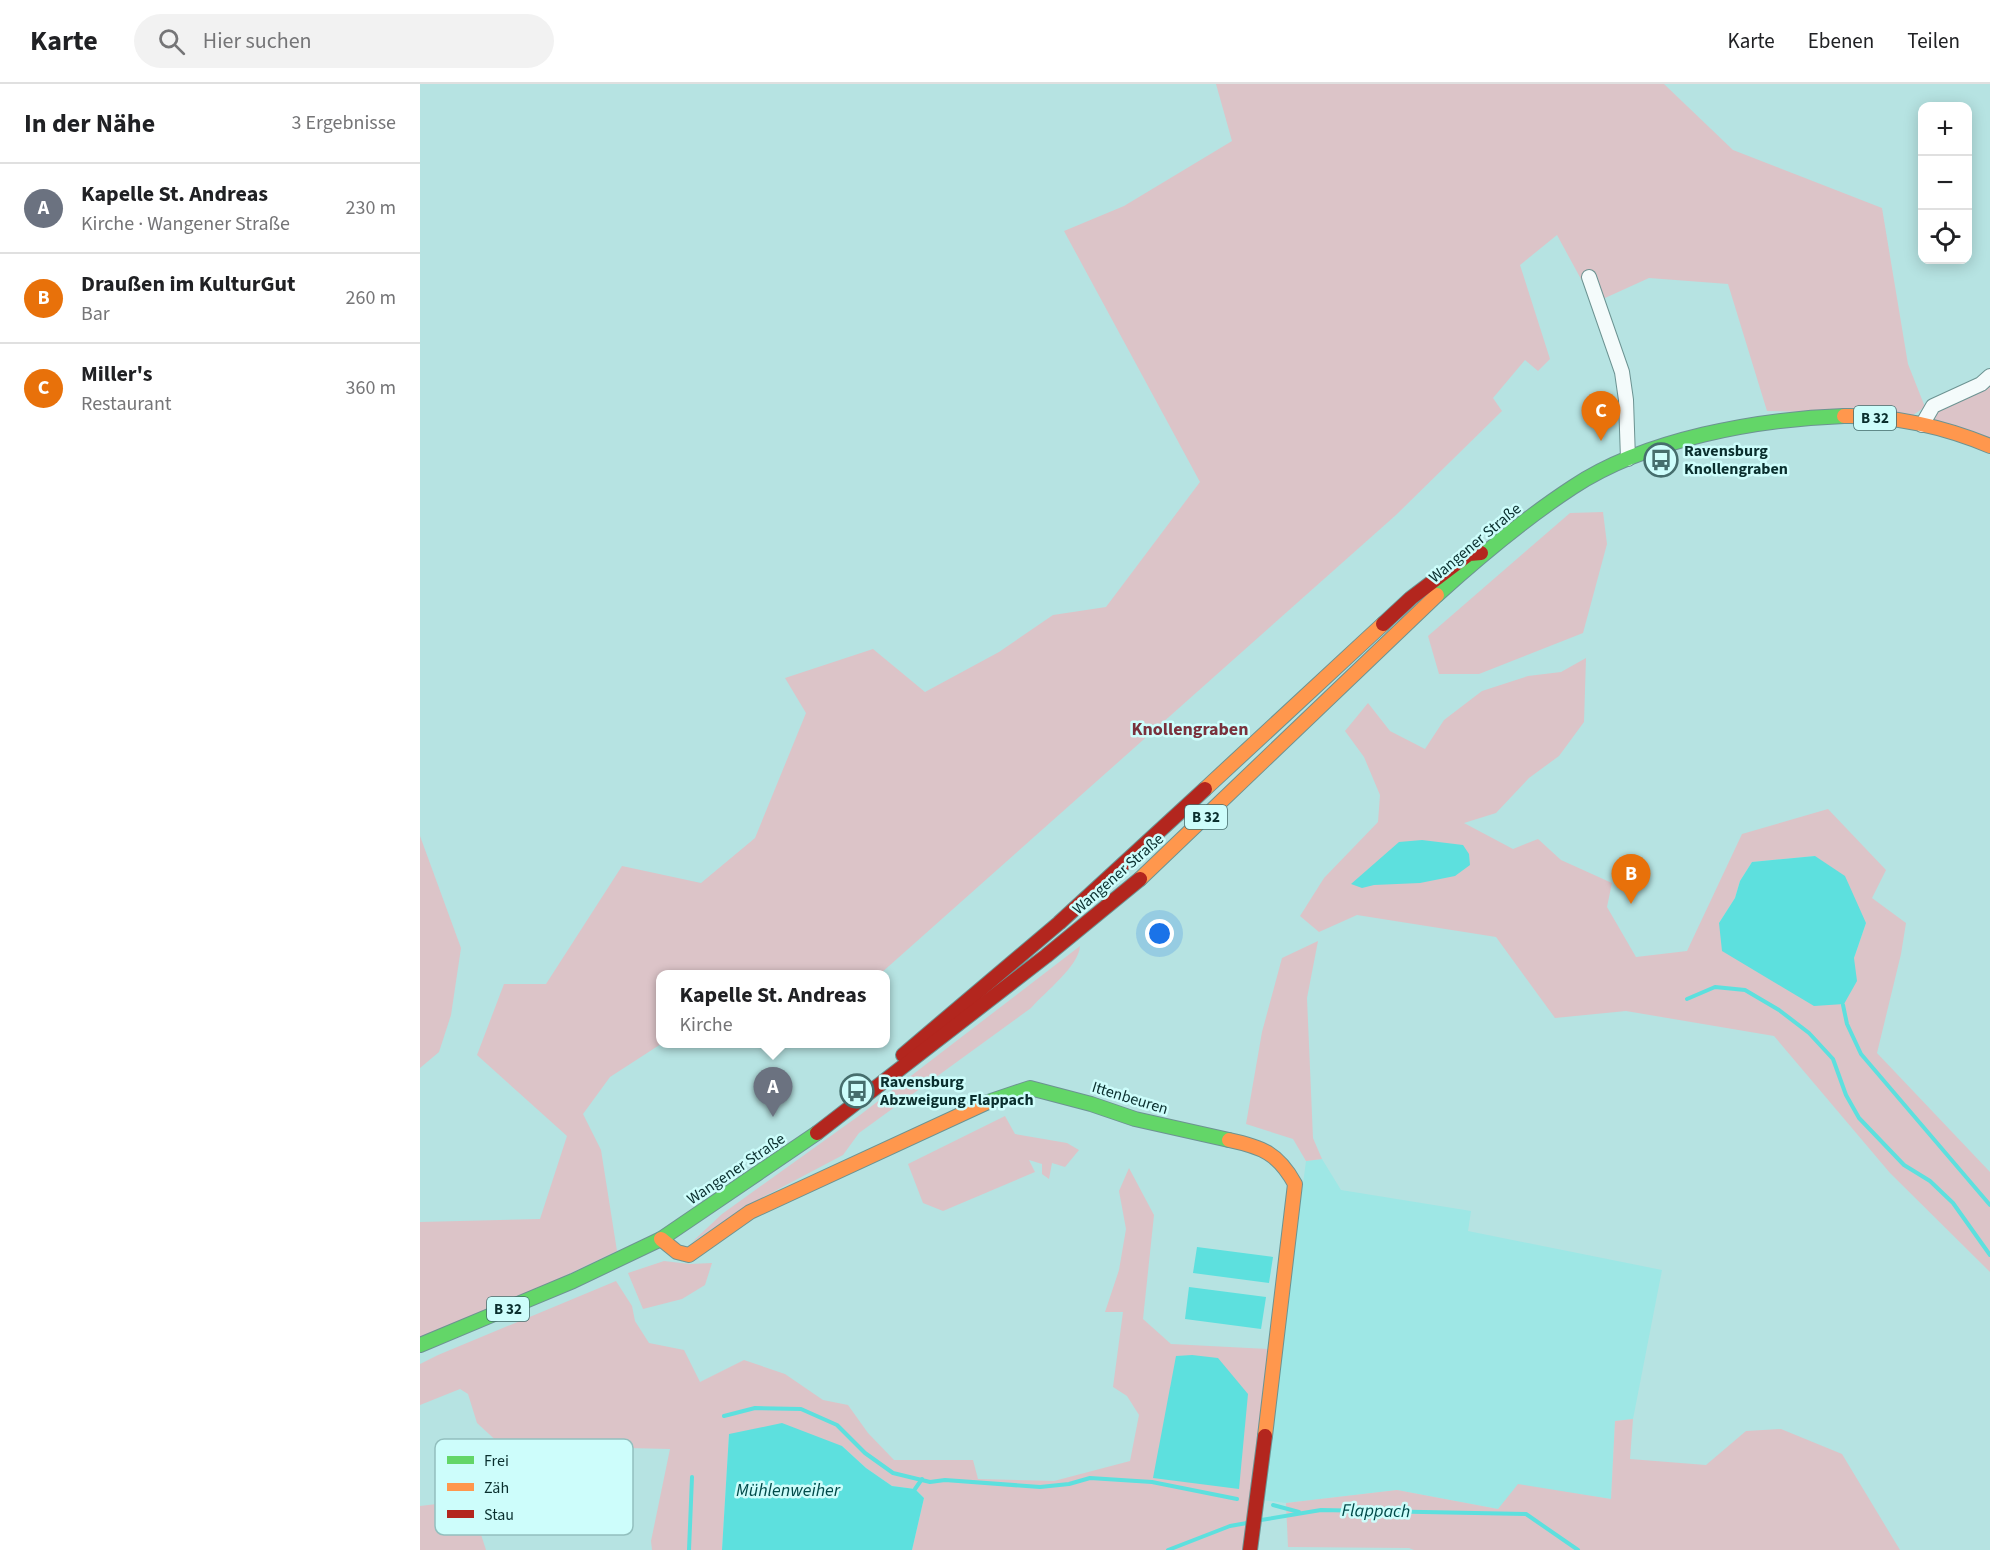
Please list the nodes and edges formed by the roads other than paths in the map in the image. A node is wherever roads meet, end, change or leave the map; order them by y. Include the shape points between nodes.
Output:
1 (1588, 277) dead end
2 (1990, 376) edge
3 (1922, 425) junction
4 (1990, 446) edge
5 (1628, 454) junction
6 (1484, 552) junction
7 (880, 1086) junction
8 (661, 1239) junction
9 (420, 1345) edge
10 (1250, 1550) edge

1 - 5 street via 1622,372
2 - 3 street via 1933,406
3 - 4 main road, Wangener Straße / B 32
3 - 5 main road, Wangener Straße / B 32 via 1861,416 1825,417 1688,438
5 - 6 main road, Wangener Straße / B 32 via 1574,486
6 - 7 main road, Wangener Straße / B 32 via 1123,894
6 - 7 main road via 1469,554 1412,598 1059,923 913,1045 892,1065
7 - 8 main road, Wangener Straße / B 32
8 - 9 main road, Wangener Straße / B 32 via 573,1281
8 - 10 main road, Ittenbeuren via 674,1251 689,1255 750,1212 991,1100 1030,1088 1135,1119 1257,1146 1285,1166 1294,1184

